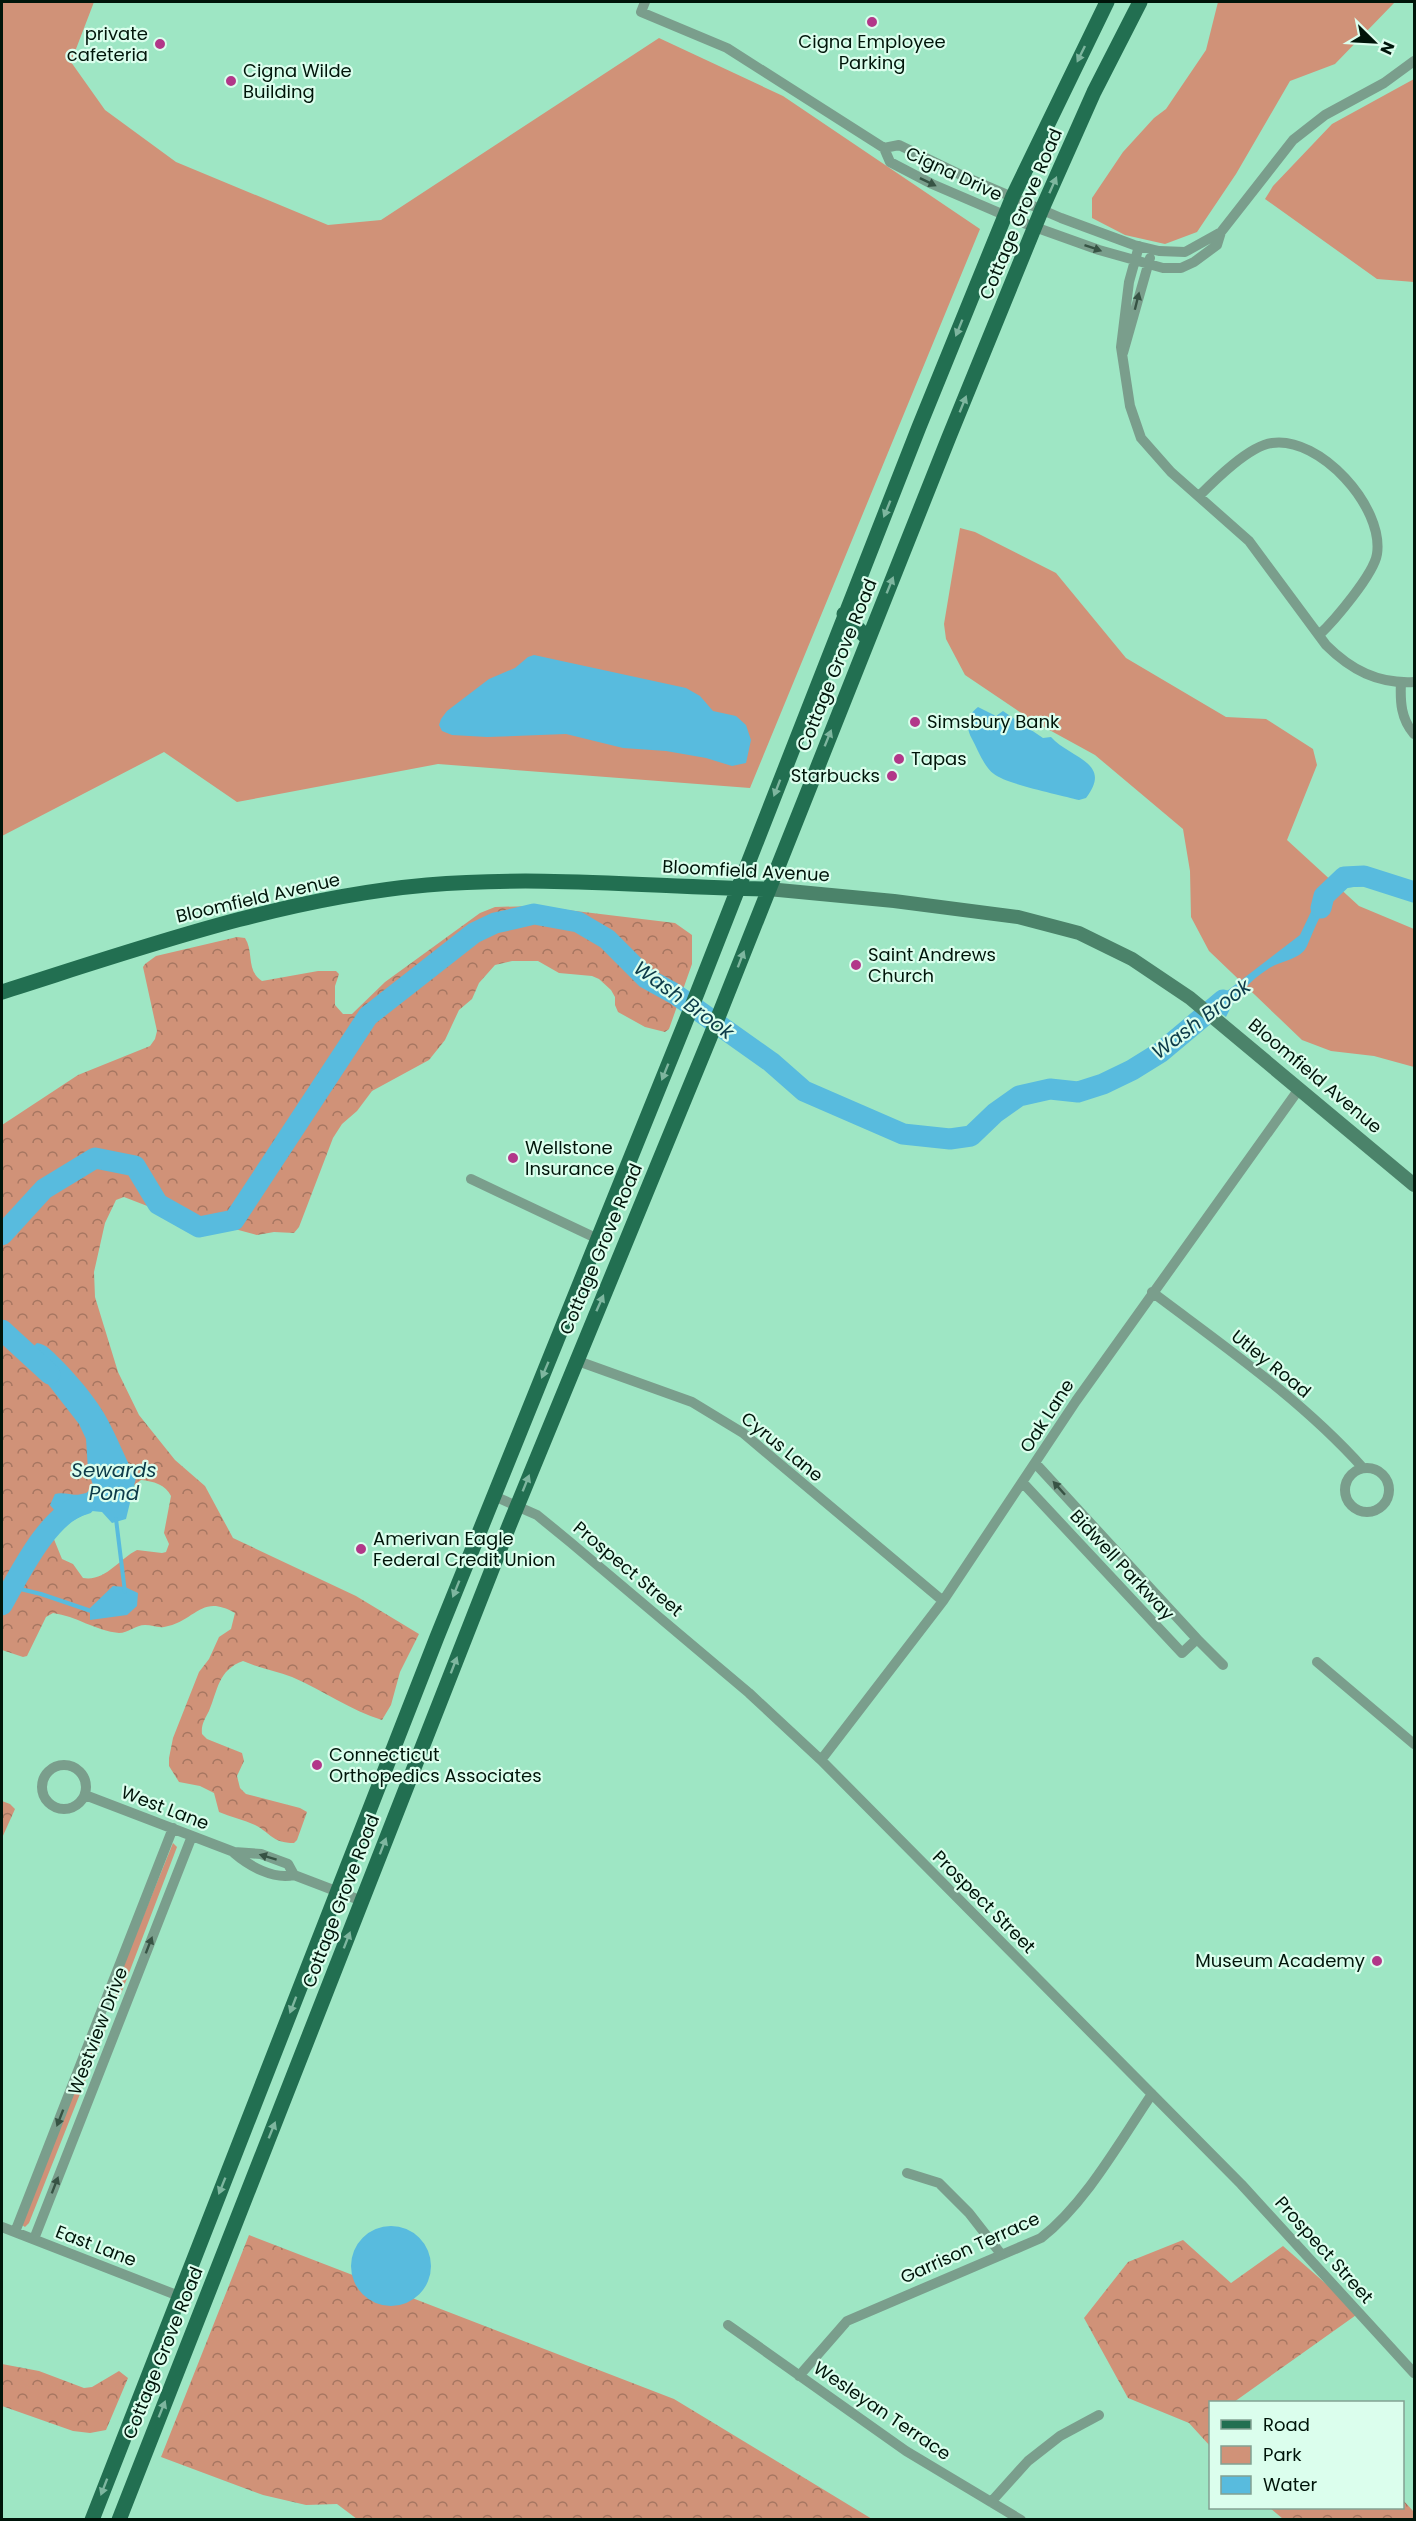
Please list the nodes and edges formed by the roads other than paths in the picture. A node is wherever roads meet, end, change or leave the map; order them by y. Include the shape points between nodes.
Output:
1 (645, 2) edge
2 (1107, 2) edge
3 (1140, 2) edge
4 (1414, 61) edge
5 (884, 148) junction
6 (1020, 199) junction
7 (1042, 209) junction
8 (1012, 218) junction
9 (1035, 226) junction
10 (1221, 232) junction
11 (1139, 246) junction
12 (1153, 250) junction
13 (1135, 261) junction
14 (1148, 265) junction
15 (1123, 353) junction
16 (1199, 496) junction
17 (844, 614) junction
18 (1318, 635) junction
19 (868, 639) junction
20 (1401, 682) junction
21 (1414, 682) edge
22 (1414, 734) edge
23 (738, 889) junction
24 (768, 890) junction
25 (2, 992) edge
26 (1299, 1089) junction
27 (471, 1179) dead end
28 (1414, 1185) edge
29 (598, 1239) junction
30 (1152, 1293) junction
31 (575, 1360) junction
32 (1036, 1464) junction
33 (1364, 1468) junction
34 (1023, 1483) junction
35 (494, 1496) junction
36 (517, 1506) junction
37 (943, 1601) junction
38 (1197, 1639) junction
39 (1317, 1662) dead end
40 (1223, 1665) dead end
41 (1414, 1744) edge
42 (821, 1760) junction
43 (85, 1794) junction
44 (173, 1828) junction
45 (192, 1836) junction
46 (337, 1892) junction
47 (362, 1901) junction
48 (1152, 2094) junction
49 (907, 2173) dead end
50 (2, 2227) edge
51 (15, 2232) junction
52 (34, 2239) junction
53 (1001, 2254) junction
54 (178, 2296) junction
55 (728, 2325) dead end
56 (1414, 2373) edge
57 (800, 2376) junction
58 (1099, 2415) dead end
59 (117, 2454) junction
60 (141, 2464) junction
61 (991, 2502) junction
62 (92, 2520) edge
63 (119, 2520) edge
64 (1021, 2520) edge

1 - 5 street, Cigna Drive via 641,12 727,48
2 -> 6 main road, Cottage Grove Road
7 -> 3 main road, Cottage Grove Road via 1094,92
4 - 10 street, Cigna Drive via 1384,83 1325,115 1293,140
5 - 6 street, Cigna Drive via 899,145
5 -> 8 street, Cigna Drive via 890,162
6 - 7 street, Cigna Drive
6 - 8 main road, Cottage Grove Road
7 - 9 main road, Cottage Grove Road
7 - 11 street, Cigna Drive
8 - 9 street, Cigna Drive
8 -> 17 main road, Cottage Grove Road
9 -> 13 street, Cigna Drive
19 -> 9 main road, Cottage Grove Road
10 - 12 street, Cigna Drive via 1185,252
10 - 14 street, Cigna Drive via 1217,245 1181,268
11 - 12 street, Cigna Drive
11 - 13 street
12 - 14 street
13 - 14 street, Cigna Drive
13 - 15 street via 1122,324
15 -> 14 street
15 - 16 street via 1130,406 1142,438 1171,472
16 - 18 street via 1249,541
16 - 18 street via 1230,466 1270,443 1291,443 1310,449 1332,464 1370,516 1377,556 1342,610
17 - 19 main road
17 -> 23 main road, Cottage Grove Road
18 - 20 street via 1340,659 1358,671
24 -> 19 main road, Cottage Grove Road
20 - 21 street
20 - 22 street via 1401,709
23 - 24 main road, Bloomfield Avenue
23 - 25 main road, Bloomfield Avenue via 556,881 428,885 296,905 181,935
23 -> 29 main road, Cottage Grove Road
24 - 26 main road, Bloomfield Avenue via 1018,917 1079,933 1132,959 1190,998
31 -> 24 main road, Cottage Grove Road
26 - 28 main road, Bloomfield Avenue
26 - 30 street, Oak Lane
27 - 29 street
29 -> 35 main road, Cottage Grove Road
30 - 32 street, Oak Lane
30 - 33 street, Utley Road via 1256,1369
36 -> 31 main road, Cottage Grove Road
31 - 37 street, Cyrus Lane via 692,1402 743,1433
32 - 34 street, Oak Lane
38 -> 32 street, Bidwell Parkway
33 - 33 street, Utley Road via 1352,1474 1346,1493 1357,1509 1370,1511 1383,1504 1389,1490 1378,1471
34 - 37 street, Oak Lane
34 - 38 street, Bidwell Parkway via 1182,1653
35 - 36 street, Prospect Street
35 -> 46 main road, Cottage Grove Road
36 - 42 street, Prospect Street via 537,1515 570,1542 749,1693
47 -> 36 main road, Cottage Grove Road
37 - 42 street, Oak Lane
38 - 40 street, Bidwell Parkway
39 - 41 street
42 - 48 street, Prospect Street
43 - 43 street via 84,1778 75,1768 55,1767 45,1777 45,1797 55,1807 69,1808
43 - 44 street, West Lane
44 - 45 street, West Lane
44 -> 51 street, Westview Drive
45 - 46 street, West Lane via 234,1852 261,1854 288,1864 294,1875
52 -> 45 street, Westview Drive
46 - 47 street, West Lane
46 -> 54 main road, Cottage Grove Road
60 -> 47 main road, Cottage Grove Road
48 - 53 street, Garrison Terrace via 1061,2223 1041,2238
48 - 56 street, Prospect Street via 1248,2191
49 - 53 street via 939,2184 969,2213
50 - 51 street, East Lane
51 - 52 street, East Lane
52 - 54 street, East Lane
53 - 57 street, Garrison Terrace via 847,2321
54 - 59 main road, Cottage Grove Road
55 - 57 street, Wesleyan Terrace
57 - 61 street, Wesleyan Terrace via 906,2451
58 - 61 street via 1060,2436 1028,2461
59 - 60 main road
59 -> 62 main road, Cottage Grove Road
60 - 63 main road, Cottage Grove Road
61 - 64 street, Wesleyan Terrace

